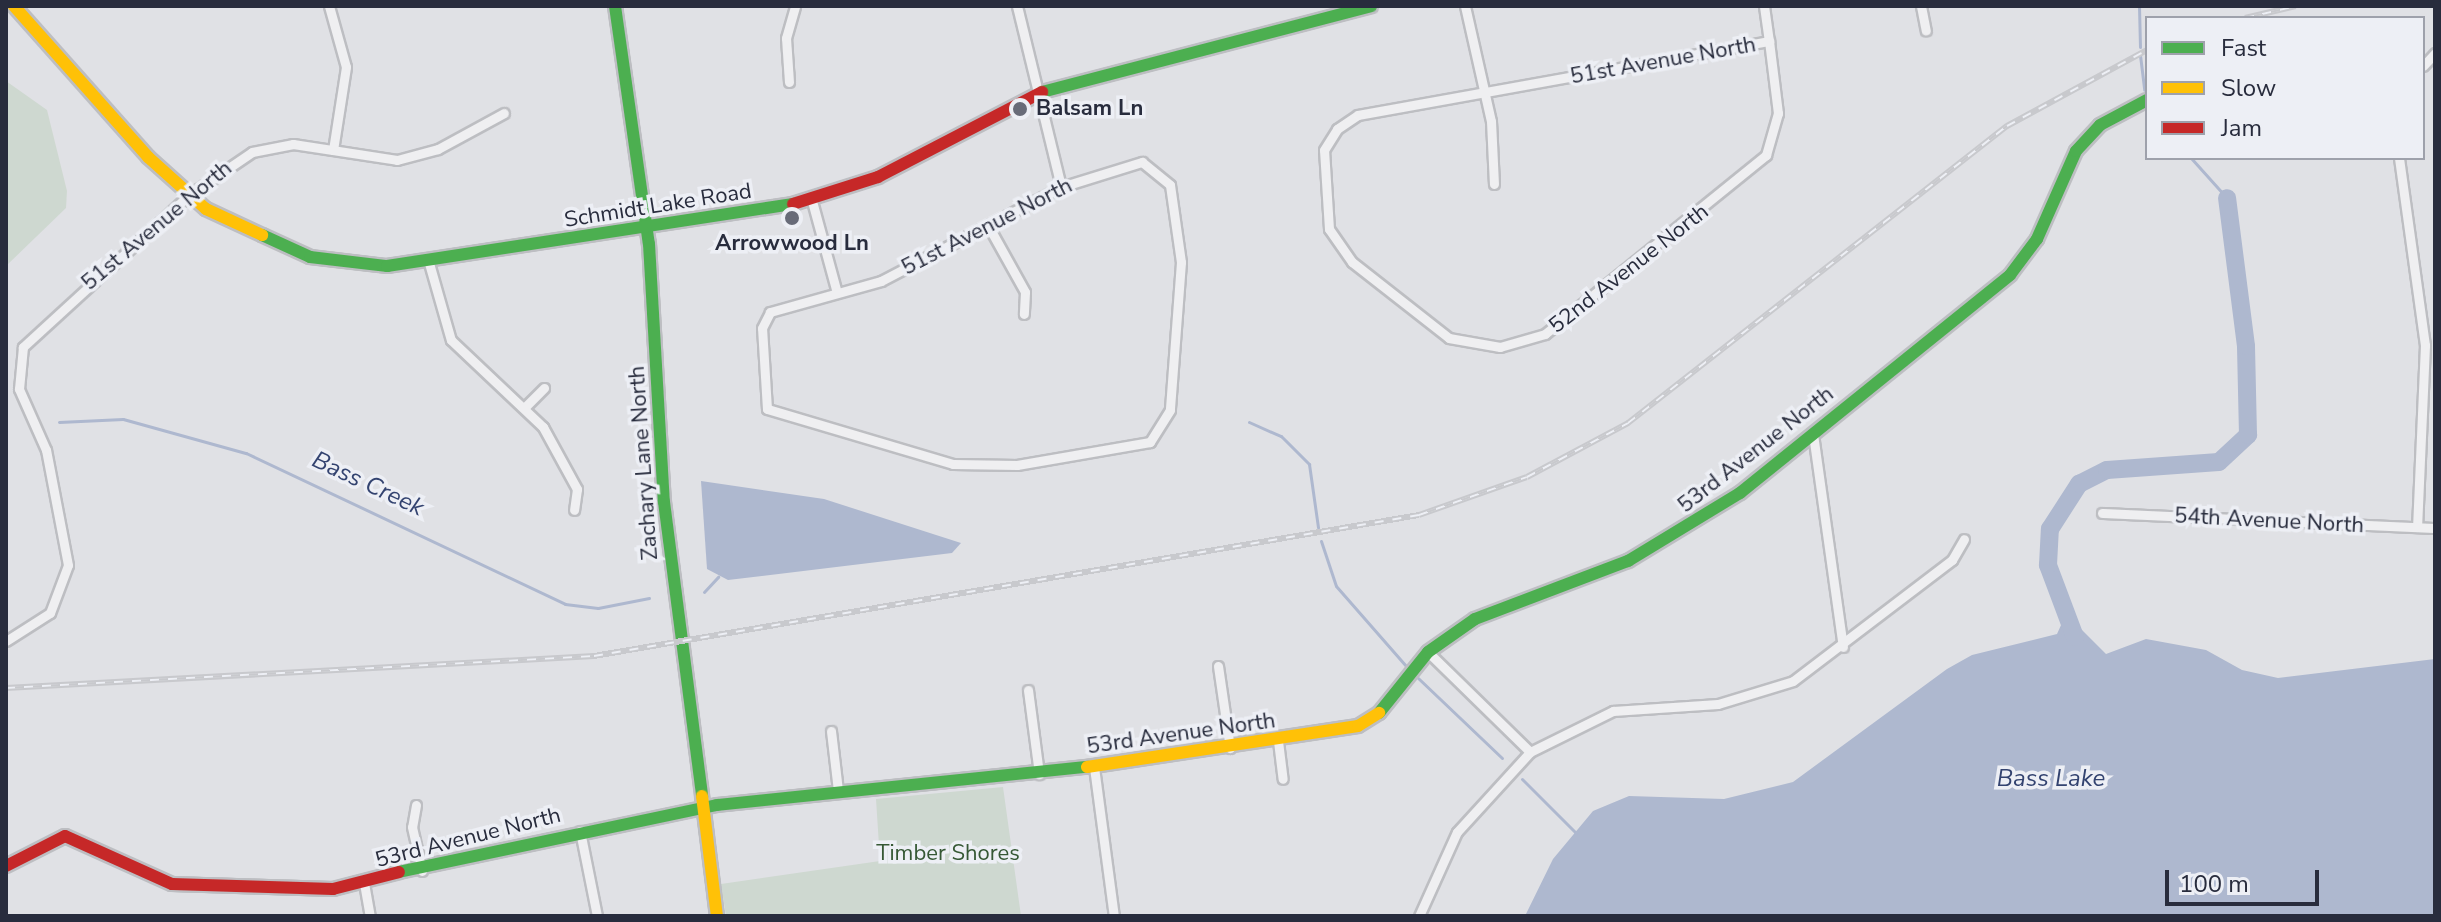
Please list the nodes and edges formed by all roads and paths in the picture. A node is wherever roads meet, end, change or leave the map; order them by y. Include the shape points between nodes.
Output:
1 (14, 6) edge
2 (329, 6) edge
3 (615, 6) edge
4 (795, 6) edge
5 (1017, 6) edge
6 (1371, 6) edge
7 (1465, 6) edge
8 (1764, 6) edge
9 (1921, 6) edge
10 (1926, 31) dead end
11 (1769, 41) junction
12 (789, 82) dead end
13 (1485, 88) junction
14 (1038, 91) junction
15 (2145, 101) edge
16 (504, 113) dead end
17 (1329, 138) joint
18 (333, 150) junction
19 (2399, 160) edge
20 (1494, 184) dead end
21 (1061, 187) junction
22 (189, 195) junction
23 (812, 201) junction
24 (646, 226) junction
25 (990, 229) junction
26 (429, 263) junction
27 (837, 293) junction
28 (1024, 314) dead end
29 (544, 388) dead end
30 (525, 407) junction
31 (1813, 434) junction
32 (574, 510) dead end
33 (2102, 513) dead end
34 (2417, 527) junction
35 (2435, 528) edge
36 (1964, 539) dead end
37 (6, 641) edge
38 (1843, 647) junction
39 (1428, 652) junction
40 (1218, 666) dead end
41 (1028, 690) dead end
42 (831, 731) dead end
43 (1278, 741) junction
44 (1230, 748) junction
45 (1530, 752) junction
46 (1094, 767) junction
47 (1039, 774) junction
48 (1283, 779) dead end
49 (838, 791) junction
50 (416, 805) dead end
51 (701, 809) junction
52 (580, 831) junction
53 (6, 866) edge
54 (422, 871) junction
55 (364, 883) junction
56 (370, 916) edge
57 (597, 916) edge
58 (717, 916) edge
59 (1114, 916) edge
60 (1419, 916) edge

1 - 22 street, Schmidt Lake Road
2 - 18 street via 346,67
3 - 24 street, Zachary Lane North
4 - 12 street via 786,38
5 - 14 street
6 - 14 street, Schmidt Lake Road
7 - 13 street
8 - 11 street
9 - 10 street
11 - 13 street, 51st Avenue North via 1685,52 1604,76
11 - 17 street, 52nd Avenue North via 1778,113 1773,143 1749,174 1567,322 1500,347 1472,345 1431,328 1338,247 1321,177
13 - 17 street, 51st Avenue North via 1358,115
13 - 20 street
14 - 21 street
14 - 23 street, Schmidt Lake Road via 878,177
15 - 31 street, 53rd Avenue North via 2100,125 2076,151 2037,239 2010,275
16 - 18 street, 51st Avenue North via 418,157 372,160
18 - 22 street, 51st Avenue North via 262,149
19 - 34 street via 2425,345
21 - 25 street, 51st Avenue North
21 - 27 street, 51st Avenue North via 1130,163 1149,163 1170,185 1181,306 1170,410 1163,429 1139,445 1017,465 953,464 774,415 763,394 762,328 778,307
22 - 26 street, Schmidt Lake Road via 238,229 310,257
22 - 37 street, 51st Avenue North via 67,301 18,360 19,389 46,450 68,565 50,613
23 - 24 street, Schmidt Lake Road
23 - 27 street
24 - 26 street, Schmidt Lake Road
24 - 51 street, Zachary Lane North via 664,502
25 - 27 street, 51st Avenue North via 927,262
25 - 28 street via 1025,292
26 - 30 street via 451,340
29 - 30 street
30 - 32 street via 577,489
31 - 38 street
31 - 39 street, 53rd Avenue North via 1669,541 1502,605
33 - 34 street, 54th Avenue North
34 - 35 street, 54th Avenue North
36 - 38 street via 1952,560
38 - 45 street via 1769,692 1613,711
39 - 43 street, 53rd Avenue North via 1371,720
39 - 45 street
40 - 44 street
41 - 47 street
42 - 49 street
43 - 44 street, 53rd Avenue North
43 - 48 street
44 - 46 street, 53rd Avenue North
45 - 60 street via 1457,832
46 - 47 street, 53rd Avenue North
46 - 59 street
47 - 49 street, 53rd Avenue North
49 - 51 street, 53rd Avenue North
50 - 54 street via 412,827
51 - 52 street, 53rd Avenue North
51 - 58 street, Zachary Lane North
52 - 54 street, 53rd Avenue North
52 - 57 street
53 - 55 street, 53rd Avenue North via 65,836 172,884 247,881 317,890
54 - 55 street, 53rd Avenue North
55 - 56 street

